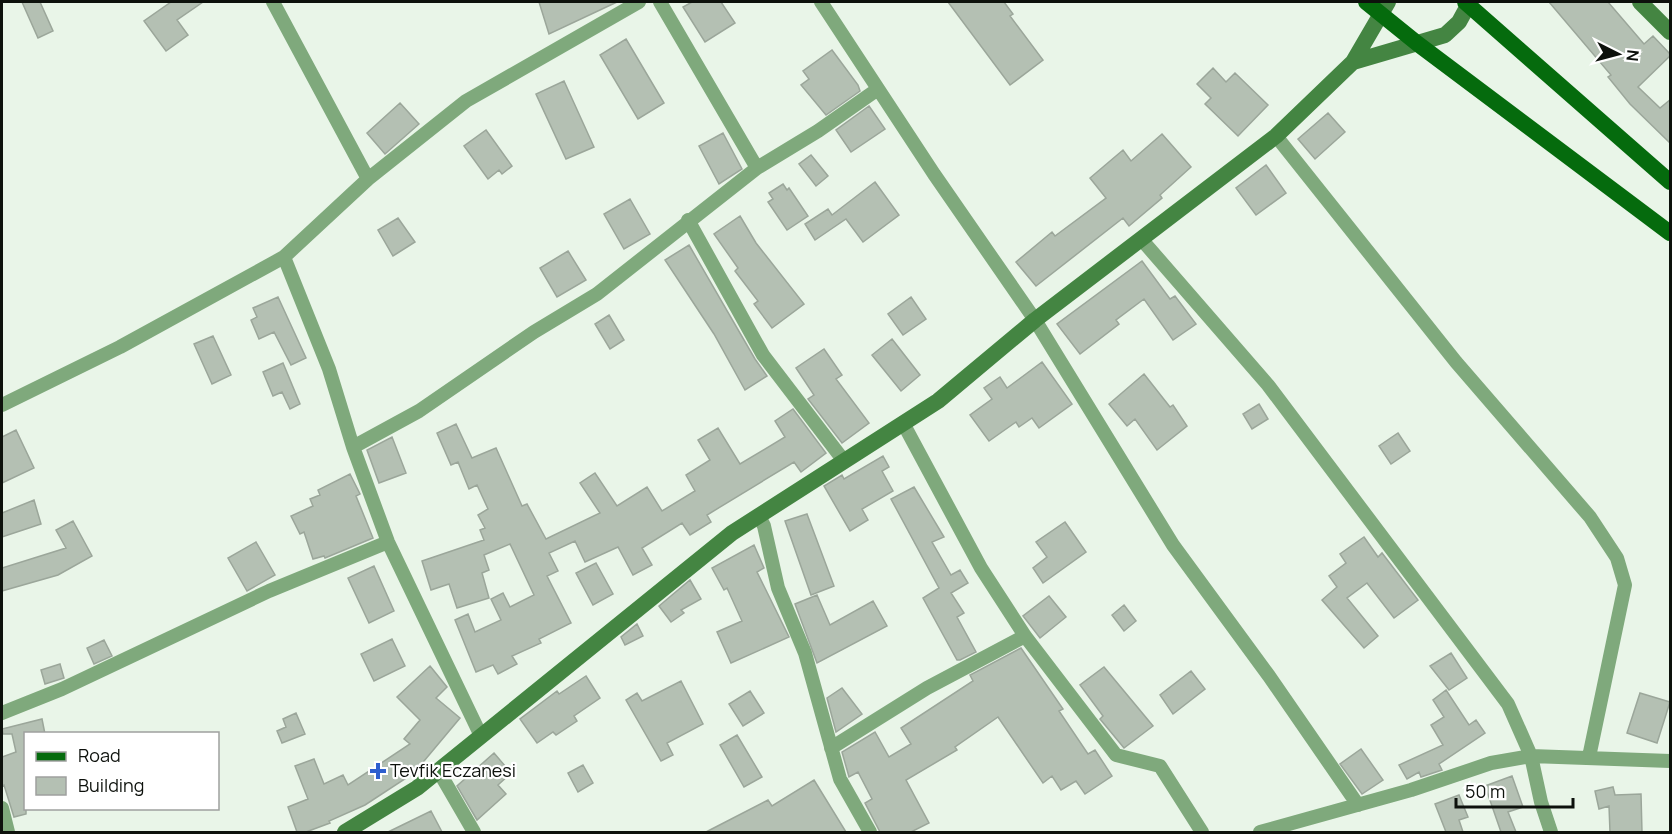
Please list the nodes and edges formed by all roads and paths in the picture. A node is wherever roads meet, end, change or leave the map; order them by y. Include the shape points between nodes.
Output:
1 (273, 2) edge
2 (639, 2) edge
3 (660, 2) edge
4 (821, 2) edge
5 (1366, 2) edge
6 (1640, 2) edge
7 (1468, 3) edge
8 (624, 5) edge
9 (1384, 8) edge
10 (1671, 32) edge
11 (1418, 44) junction
12 (1353, 62) junction
13 (878, 89) junction
14 (1276, 136) junction
15 (757, 168) junction
16 (368, 179) junction
17 (1671, 182) edge
18 (688, 220) junction
19 (1671, 233) edge
20 (1142, 240) junction
21 (284, 256) junction
22 (1035, 320) junction
23 (2, 405) edge
24 (903, 423) junction
25 (353, 447) junction
26 (844, 461) junction
27 (759, 516) junction
28 (388, 543) junction
29 (1025, 636) junction
30 (2, 713) edge
31 (481, 736) junction
32 (831, 748) junction
33 (1531, 756) junction
34 (1589, 757) junction
35 (1671, 761) edge
36 (438, 770) junction
37 (1358, 806) junction
38 (2, 808) edge
39 (8, 832) edge
40 (345, 832) edge
41 (474, 832) edge
42 (870, 832) edge
43 (1202, 832) edge
44 (1260, 832) edge
45 (1551, 832) edge

1 - 16 street
2 - 8 street
3 - 15 street
4 - 13 street
5 - 9 main road
6 - 10 main road
7 - 11 main road via 1459,22 1445,35
7 - 17 main road
8 - 16 street via 466,101
9 - 11 main road
9 - 12 main road
11 - 12 main road
11 - 19 main road
12 - 14 main road
13 - 15 street
13 - 22 street
14 - 20 main road
14 - 34 street via 1456,362 1590,517 1617,558 1625,585
15 - 18 street
16 - 21 street
18 - 25 street via 597,294 419,411
18 - 26 street via 763,355
20 - 22 main road
20 - 33 street via 1268,385 1508,704
21 - 23 street via 120,347
21 - 25 street via 329,369
22 - 24 main road via 938,401
22 - 37 street via 1173,545
24 - 26 main road
24 - 29 street via 981,568
25 - 28 street
26 - 27 main road
27 - 31 main road via 732,532
27 - 32 street via 778,588 805,653
28 - 30 street via 269,591 62,689
28 - 31 street
29 - 32 street via 927,688
29 - 43 street via 1116,755 1160,766
31 - 36 main road
32 - 42 street via 840,779
33 - 34 street
33 - 37 street via 1491,763
33 - 45 street
34 - 35 street
36 - 40 main road via 370,820
36 - 41 street
37 - 44 street
38 - 39 street

